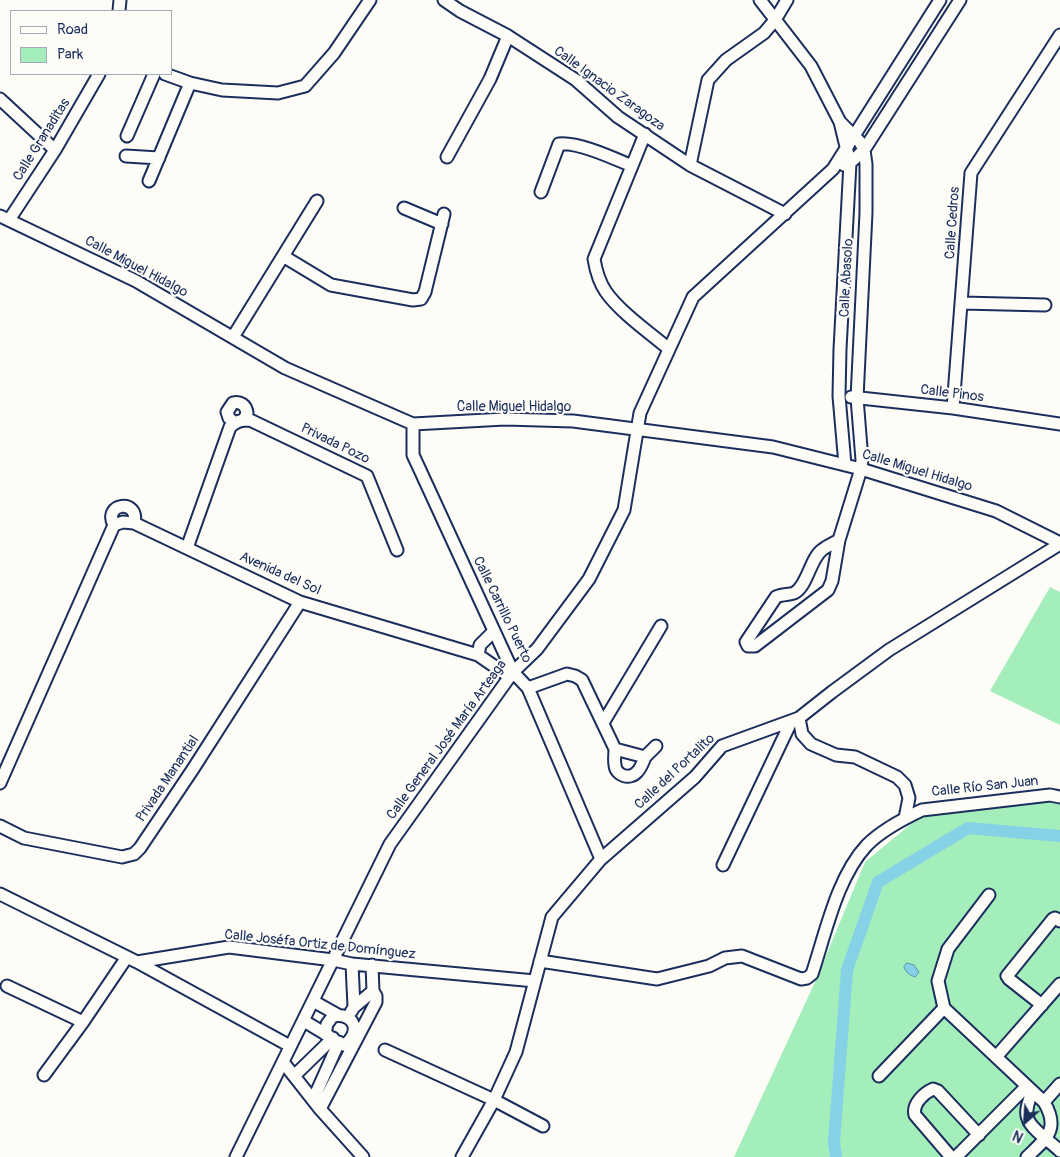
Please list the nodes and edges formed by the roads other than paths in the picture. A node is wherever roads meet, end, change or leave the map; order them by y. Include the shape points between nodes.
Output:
1 (370, 0) edge
2 (444, 0) edge
3 (760, 0) edge
4 (787, 0) edge
5 (940, 0) edge
6 (960, 0) edge
7 (775, 20) junction
8 (1060, 35) edge
9 (508, 36) junction
10 (98, 75) edge
11 (154, 75) edge
12 (168, 75) edge
13 (190, 83) junction
14 (0, 100) edge
15 (840, 122) junction
16 (645, 134) junction
17 (127, 136) dead end
18 (855, 136) junction
19 (55, 150) junction
20 (846, 150) junction
21 (864, 150) junction
22 (126, 156) dead end
23 (447, 157) dead end
24 (159, 158) junction
25 (850, 163) junction
26 (690, 165) junction
27 (632, 166) junction
28 (833, 168) junction
29 (149, 181) dead end
30 (849, 181) junction
31 (866, 186) junction
32 (541, 192) dead end
33 (317, 202) dead end
34 (404, 208) dead end
35 (785, 214) junction
36 (4, 218) edge
37 (283, 256) junction
38 (962, 303) junction
39 (1045, 306) dead end
40 (233, 337) junction
41 (669, 349) junction
42 (840, 349) junction
43 (859, 351) junction
44 (839, 396) junction
45 (857, 398) junction
46 (953, 408) junction
47 (413, 424) junction
48 (1060, 424) edge
49 (637, 430) junction
50 (861, 444) junction
51 (844, 446) junction
52 (845, 465) junction
53 (861, 469) junction
54 (839, 540) junction
55 (1060, 544) edge
56 (187, 548) junction
57 (397, 550) dead end
58 (300, 602) junction
59 (661, 626) dead end
60 (494, 631) junction
61 (478, 654) junction
62 (511, 674) junction
63 (528, 688) junction
64 (795, 720) junction
65 (603, 723) junction
66 (656, 746) dead end
67 (615, 749) junction
68 (645, 757) junction
69 (0, 783) edge
70 (1060, 797) edge
71 (905, 818) junction
72 (0, 826) edge
73 (601, 859) junction
74 (723, 865) dead end
75 (0, 894) edge
76 (989, 895) dead end
77 (1060, 921) edge
78 (132, 959) junction
79 (333, 960) junction
80 (540, 961) junction
81 (352, 964) junction
82 (372, 965) junction
83 (535, 981) junction
84 (1060, 984) edge
85 (6, 986) dead end
86 (373, 991) junction
87 (313, 1002) junction
88 (1042, 1005) junction
89 (354, 1007) junction
90 (944, 1008) junction
91 (342, 1016) junction
92 (304, 1021) junction
93 (83, 1022) junction
94 (339, 1041) junction
95 (290, 1046) junction
96 (385, 1050) dead end
97 (996, 1057) junction
98 (283, 1062) junction
99 (44, 1074) dead end
100 (294, 1076) junction
101 (880, 1076) dead end
102 (1060, 1084) edge
103 (1030, 1089) junction
104 (494, 1100) junction
105 (1044, 1102) junction
106 (316, 1105) junction
107 (543, 1126) dead end
108 (979, 1135) junction
109 (1046, 1138) junction
110 (1060, 1151) edge
111 (236, 1157) edge
112 (363, 1157) edge
113 (462, 1157) edge
114 (951, 1157) edge
115 (956, 1157) edge
116 (1028, 1157) edge

1 - 13 street via 334,53 306,86 278,93 222,90
2 - 9 street, Calle Ignacio Zaragoza
3 - 7 street, Calle Abasolo
4 - 7 street
5 - 18 street, Calle General José María Arteaga
6 - 21 street, Calle General José María Arteaga
7 - 15 street, Calle Abasolo via 811,66
7 - 26 street via 764,33 726,60 708,80
8 - 38 street, Calle Cedros via 971,173
9 - 16 street, Calle Ignacio Zaragoza via 576,80 618,117
9 - 23 street via 490,79
10 - 19 street, Calle Granaditas
11 - 17 street
12 - 13 street
13 - 24 street
14 - 19 street
15 - 18 street, Calle Abasolo
15 - 20 street, Calle Abasolo
16 - 26 street, Calle Ignacio Zaragoza
16 - 27 street
18 - 20 street, Calle General José María Arteaga
18 - 21 street, Calle Abasolo
19 - 36 street, Calle Granaditas
20 - 25 street, Calle Abasolo
20 - 28 street, Calle General José María Arteaga
21 - 25 street, Calle General José María Arteaga
21 - 31 street, Calle Abasolo
22 - 24 street
24 - 29 street
25 - 28 street, Calle General José María Arteaga
25 - 30 street, Calle Abasolo
26 - 35 street, Calle Ignacio Zaragoza
27 - 32 street via 599,152 559,144
27 - 41 street via 594,259 596,274 606,292 631,318
28 - 35 street, Calle General José María Arteaga
30 - 31 street
30 - 42 street, Calle Abasolo
31 - 43 street, Calle Abasolo
33 - 37 street
34 - 37 street via 443,219 425,292 420,299 331,285
35 - 41 street, Calle General José María Arteaga via 693,298
36 - 40 street, Calle Miguel Hidalgo via 136,281
37 - 40 street
38 - 39 street
38 - 46 street, Calle Cedros
40 - 47 street, Calle Miguel Hidalgo via 285,368
41 - 49 street, Calle General José María Arteaga via 640,413
42 - 43 street
42 - 44 street, Calle Abasolo
43 - 45 street, Calle Abasolo
44 - 45 street, Calle Pinos
44 - 51 street, Calle Abasolo
45 - 46 street, Calle Pinos
45 - 50 street, Calle Abasolo
46 - 48 street, Calle Pinos
47 - 49 street, Calle Miguel Hidalgo via 505,419 573,421
47 - 60 street, Calle Carrillo Puerto via 413,455
49 - 52 street, Calle Miguel Hidalgo via 773,447
49 - 62 street, Calle General José María Arteaga via 624,510 588,578 538,649
50 - 51 street
50 - 53 street, Calle Abasolo
51 - 52 street, Calle Abasolo
52 - 53 street, Calle Miguel Hidalgo
53 - 54 street, Calle Abasolo
53 - 55 street, Calle Miguel Hidalgo via 996,511
54 - 54 street, Calle Abasolo via 828,590 755,646 748,646 746,642 776,597 795,592 821,550
55 - 64 street, Calle del Portalito via 889,650
56 - 57 street, Privada Pozo via 230,427 239,421 250,420 367,476
56 - 58 street, Avenida del Sol
56 - 69 street, Avenida del Sol via 124,523
58 - 61 street, Avenida del Sol
58 - 72 street, Privada Manantial via 134,854 122,857 24,838
59 - 65 street
60 - 61 street via 480,645
60 - 62 street, Calle Carrillo Puerto
61 - 62 street, Avenida del Sol
62 - 63 street, Calle Carrillo Puerto
62 - 79 street, Calle General José María Arteaga via 390,844
63 - 65 street via 567,674 576,676 582,680
63 - 73 street, Calle Carrillo Puerto
64 - 71 street via 810,744 836,755 855,757 897,777 905,785 909,798
64 - 73 street, Calle del Portalito via 722,746 695,777
64 - 74 street
65 - 67 street
66 - 68 street
67 - 68 street
67 - 68 street via 615,766 623,775 635,774
70 - 71 street, Calle Río San Juan via 1050,795 922,810
71 - 80 street, Calle Río San Juan via 869,843 859,855 842,884 812,974 807,978 801,979 742,956 725,958 709,966 657,979
73 - 80 street, Calle del Portalito via 552,917
75 - 78 street
76 - 90 street via 948,949 938,981
77 - 88 street via 1053,919 1007,976
78 - 79 street, Calle Joséfa Ortiz de Domínguez via 228,947
78 - 93 street
78 - 95 street
79 - 81 street, Calle Joséfa Ortiz de Domínguez
79 - 87 street, Calle General José María Arteaga
80 - 83 street, Calle del Portalito
81 - 82 street, Calle Joséfa Ortiz de Domínguez
81 - 89 street
82 - 83 street, Calle Joséfa Ortiz de Domínguez
82 - 86 street
83 - 104 street, Calle del Portalito via 516,1052
84 - 88 street
85 - 93 street
86 - 89 street
86 - 94 street via 376,1002
87 - 91 street
87 - 92 street, Calle General José María Arteaga
88 - 97 street
89 - 91 street
90 - 97 street
90 - 101 street
91 - 94 street via 354,1024 354,1034 352,1038
91 - 94 street via 333,1016 325,1028
92 - 94 street
92 - 95 street, Calle General José María Arteaga
93 - 99 street
94 - 100 street
94 - 106 street
95 - 98 street, Calle General José María Arteaga
96 - 104 street
97 - 103 street
98 - 100 street
98 - 111 street, Calle General José María Arteaga
100 - 106 street
102 - 105 street
103 - 105 street
103 - 108 street
103 - 109 street via 1027,1118
104 - 107 street
104 - 113 street, Calle del Portalito
105 - 109 street via 1052,1123
106 - 112 street
108 - 114 street via 938,1091 929,1091 916,1105 915,1115
108 - 115 street
109 - 110 street
109 - 116 street

